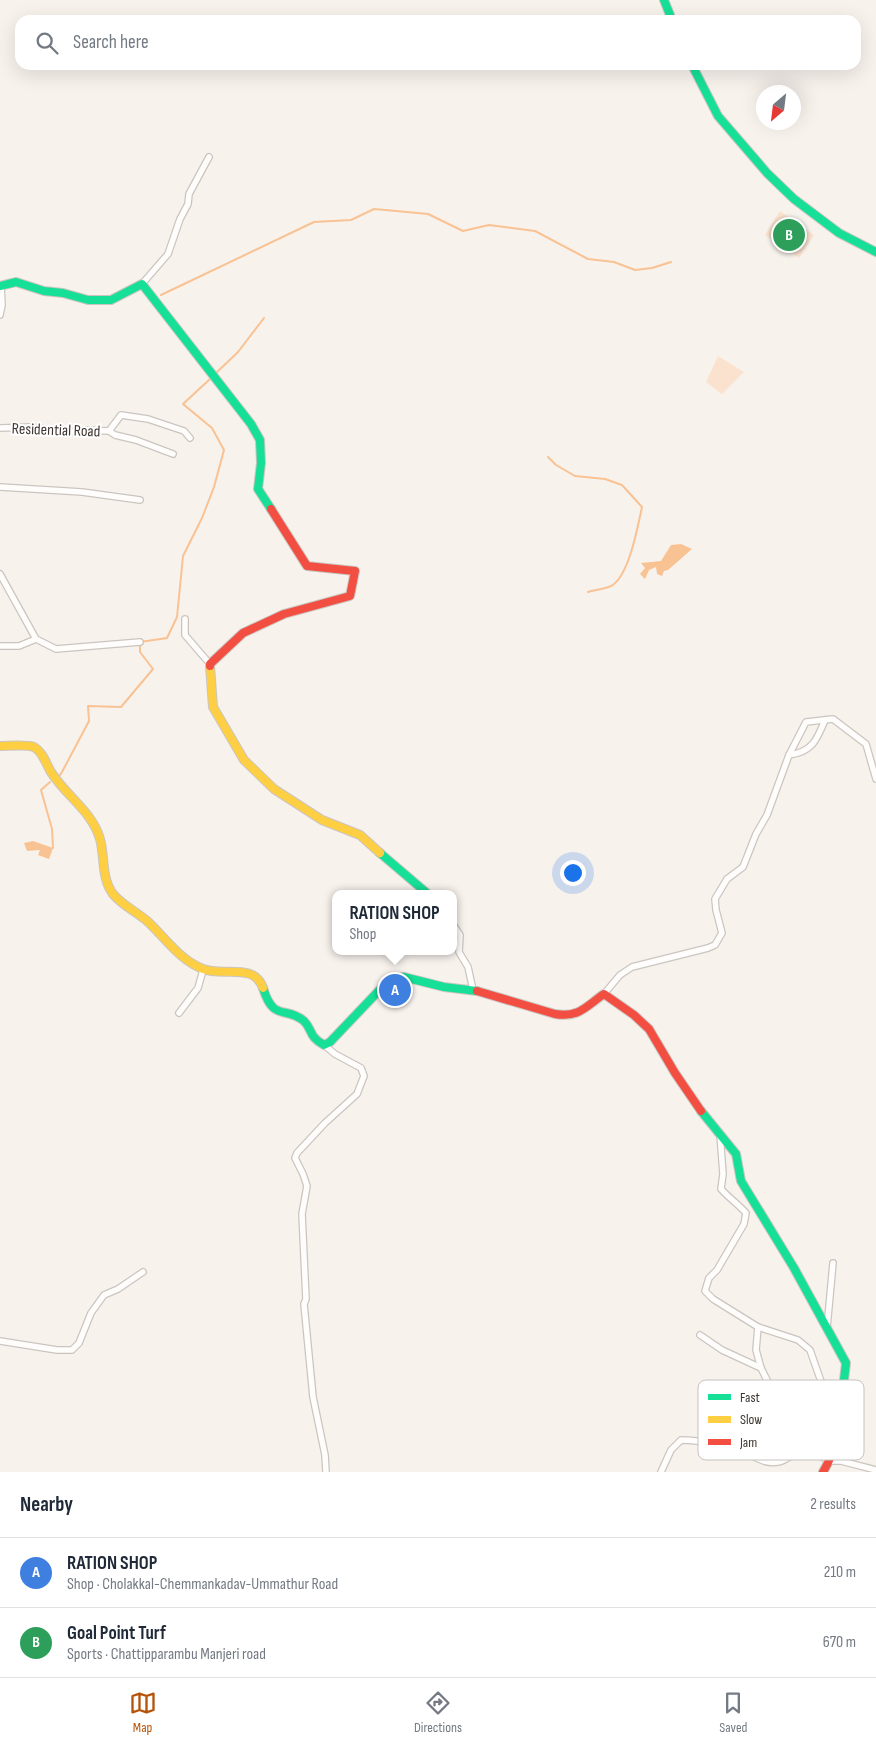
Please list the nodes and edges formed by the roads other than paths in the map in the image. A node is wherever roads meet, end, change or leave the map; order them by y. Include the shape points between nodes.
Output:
1 (664, 0) edge
2 (670, 15) edge
3 (695, 70) edge
4 (209, 157) dead end
5 (876, 252) edge
6 (142, 284) junction
7 (0, 286) edge
8 (0, 316) edge
9 (0, 428) edge
10 (108, 431) junction
11 (190, 438) dead end
12 (173, 454) dead end
13 (0, 487) edge
14 (140, 500) dead end
15 (0, 574) edge
16 (185, 619) dead end
17 (36, 639) junction
18 (140, 642) dead end
19 (0, 646) edge
20 (210, 664) junction
21 (826, 720) junction
22 (0, 746) edge
23 (789, 755) junction
24 (876, 779) edge
25 (423, 890) edge
26 (457, 930) edge
27 (202, 970) junction
28 (473, 990) junction
29 (604, 994) junction
30 (179, 1013) dead end
31 (324, 1045) junction
32 (720, 1134) junction
33 (832, 1263) dead end
34 (143, 1272) dead end
35 (758, 1327) junction
36 (827, 1328) junction
37 (700, 1335) dead end
38 (0, 1341) edge
39 (760, 1368) junction
40 (766, 1380) edge
41 (821, 1380) edge
42 (844, 1380) edge
43 (698, 1441) edge
44 (760, 1460) edge
45 (782, 1460) edge
46 (830, 1461) joint
47 (876, 1470) edge
48 (326, 1472) edge
49 (661, 1472) edge
50 (823, 1472) edge

1 - 2 street
3 - 5 street via 718,116 767,173 794,199 839,233
4 - 6 street via 189,194 168,254
6 - 7 street via 111,300 88,300 16,282
6 - 20 street via 251,424 260,440 258,489 307,566 355,570 350,596 284,614 243,633
7 - 8 street
9 - 10 street, Residential Road
10 - 11 street, Residential Road via 122,415 148,419 184,431
10 - 12 street
13 - 14 street via 82,492
15 - 17 street
16 - 20 street via 185,635
17 - 18 street via 56,649
17 - 19 street via 18,646
20 - 25 street via 213,707 244,760 274,789 322,820 360,835
21 - 23 street via 813,745
21 - 23 street via 806,722
21 - 24 street via 833,720 866,744
22 - 27 street via 36,748 51,773 95,825 112,894 148,921 176,953
23 - 29 street via 743,867 727,879 715,899 722,934 715,945 632,967 620,975
26 - 28 street via 460,935 459,952 468,967
27 - 30 street via 198,988
27 - 31 street via 245,972 257,977 274,1010 302,1019 312,1039
28 - 29 street via 567,1016 575,1015
28 - 31 street via 444,988 404,977 390,980 347,1026
29 - 32 street via 649,1029 675,1073
31 - 48 street via 361,1068 364,1076 357,1094 325,1123 295,1158 307,1186 302,1214 304,1304 313,1397
32 - 35 street via 722,1189 746,1213 744,1224 709,1278 705,1291
32 - 36 street via 736,1154 741,1181
33 - 36 street
34 - 38 street via 104,1295 91,1313 79,1343 72,1350
35 - 39 street via 756,1350
35 - 41 street via 798,1340 810,1350
36 - 42 street via 846,1363
37 - 39 street via 722,1350
39 - 40 street
43 - 49 street via 681,1440 671,1450
44 - 45 street
46 - 47 street
46 - 50 street

